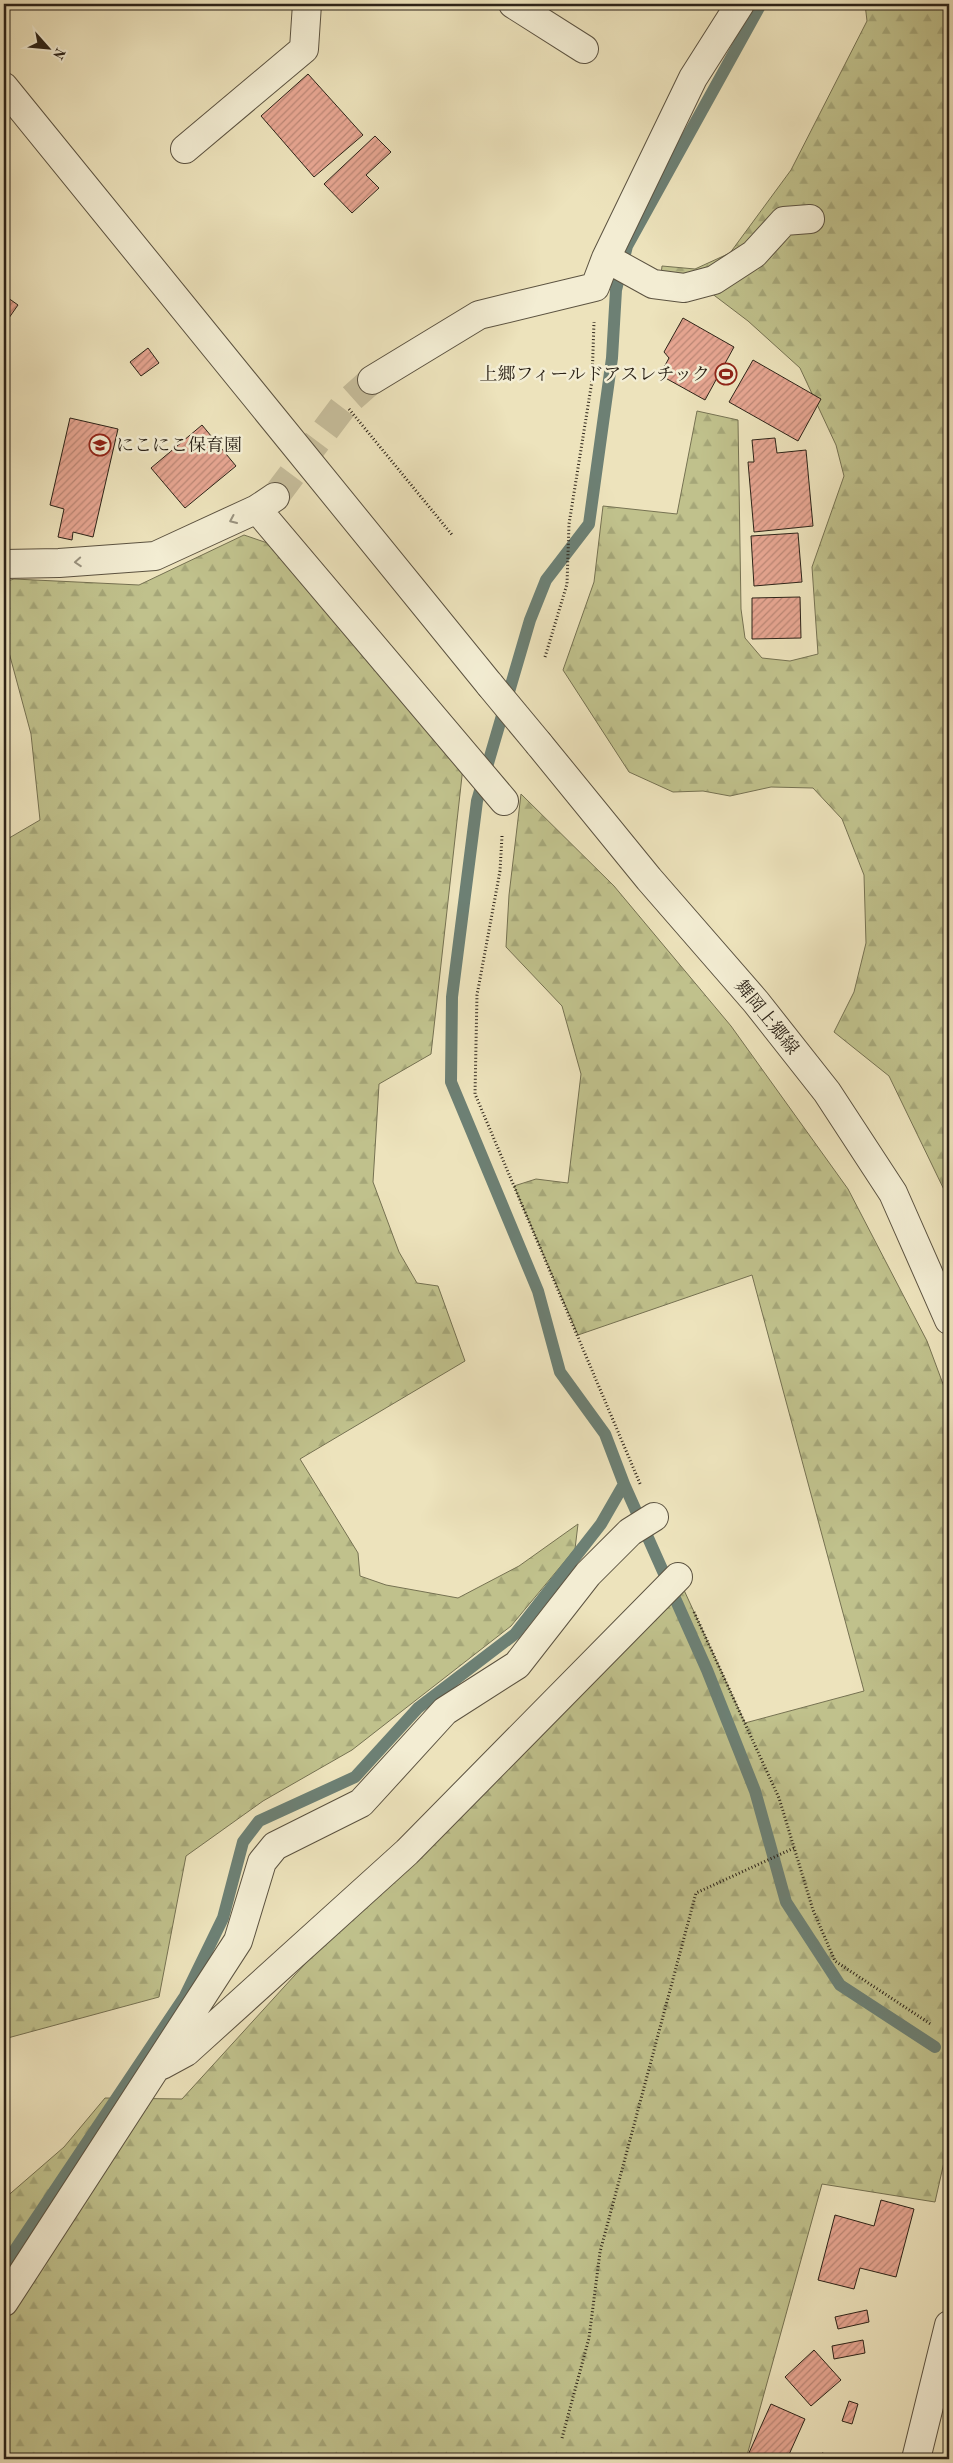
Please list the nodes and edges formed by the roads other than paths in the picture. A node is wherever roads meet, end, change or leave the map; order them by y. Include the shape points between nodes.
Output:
1 (307, 4) edge
2 (513, 4) edge
3 (740, 4) edge
4 (584, 49) dead end
5 (4, 87) edge
6 (185, 149) dead end
7 (810, 219) dead end
8 (614, 262) junction
9 (372, 380) tunnel mouth
10 (4, 564) edge
11 (503, 800) road end
12 (949, 1320) edge
13 (645, 1522) road end
14 (678, 1578) road end
15 (157, 2068) junction
16 (4, 2302) edge
17 (949, 2325) edge
18 (916, 2459) edge

1 - 6 street via 304,50
2 - 4 street
3 - 8 street via 693,78
5 - 12 street, 舞岡上郷線, bridge via 490,685 649,879 756,1002 827,1092 893,1193
7 - 8 street via 784,221 754,254 714,280 684,288 653,284
8 - 9 street via 596,287 479,315
11 -> 10 street via 266,503 155,556
13 - 15 street via 588,1574 517,1665 445,1711 361,1803 275,1846 262,1862 238,1941
14 - 15 street via 407,1852 186,2052
15 - 16 street
17 - 18 street

